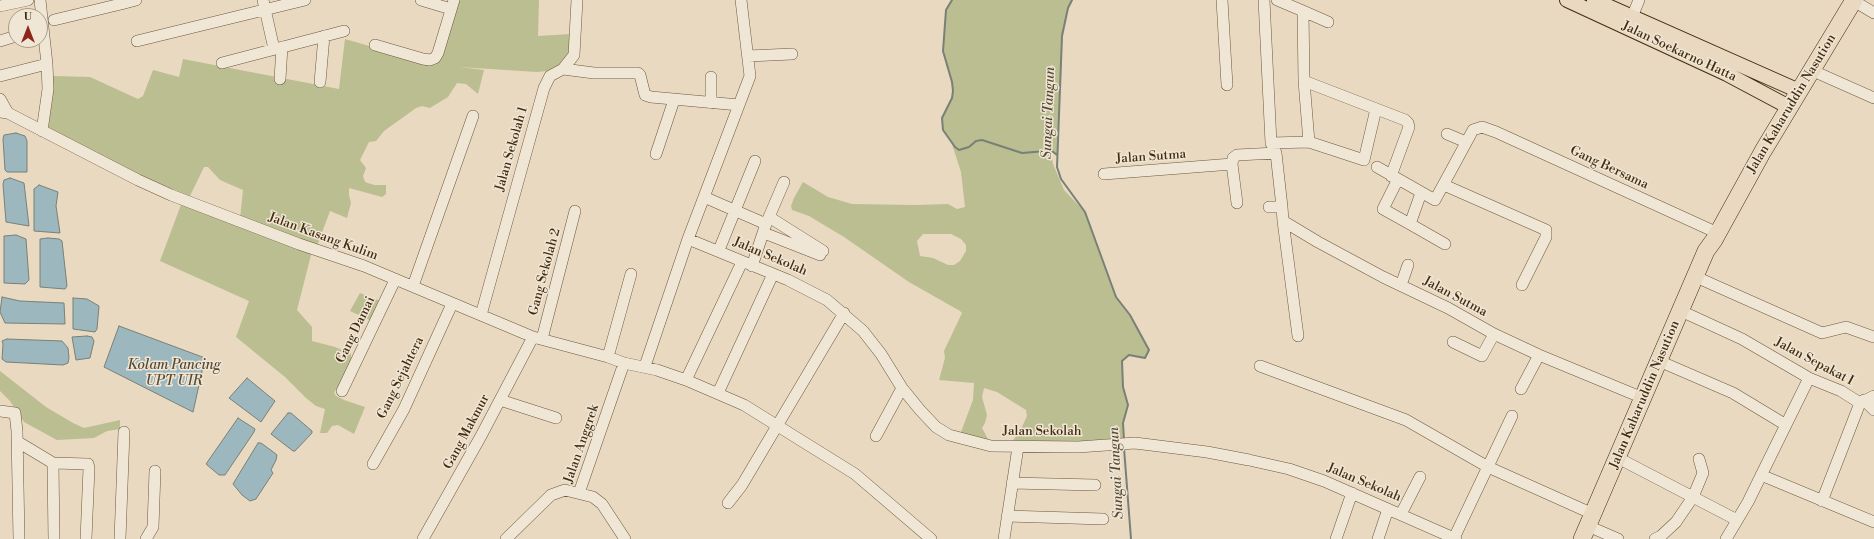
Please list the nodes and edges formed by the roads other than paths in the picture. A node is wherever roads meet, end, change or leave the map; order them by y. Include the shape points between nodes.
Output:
1 (28, 0) edge
2 (136, 0) edge
3 (305, 0) edge
4 (421, 0) edge
5 (578, 0) edge
6 (741, 0) edge
7 (1222, 0) edge
8 (1264, 0) edge
9 (1277, 0) edge
10 (1568, 0) edge
11 (1594, 0) edge
12 (1639, 0) edge
13 (1850, 0) edge
14 (120, 2) edge
15 (453, 4) edge
16 (264, 5) edge
17 (0, 6) edge
18 (1303, 11) junction
19 (1874, 13) edge
20 (1632, 17) junction
21 (54, 20) dead end
22 (1328, 22) dead end
23 (344, 31) dead end
24 (324, 36) junction
25 (137, 41) dead end
26 (375, 45) dead end
27 (45, 48) edge
28 (278, 48) junction
29 (792, 54) dead end
30 (748, 56) junction
31 (222, 63) dead end
32 (47, 64) junction
33 (1806, 68) junction
34 (563, 69) junction
35 (0, 76) edge
36 (711, 77) dead end
37 (280, 79) dead end
38 (1304, 80) junction
39 (320, 82) dead end
40 (1227, 84) dead end
41 (1794, 88) junction
42 (1874, 98) edge
43 (0, 99) edge
44 (674, 100) junction
45 (711, 103) junction
46 (1785, 104) junction
47 (739, 105) junction
48 (1376, 108) junction
49 (4, 112) edge
50 (473, 116) dead end
51 (42, 131) junction
52 (1448, 134) dead end
53 (1309, 142) junction
54 (1466, 142) junction
55 (1273, 148) junction
56 (656, 154) dead end
57 (755, 160) dead end
58 (1232, 164) junction
59 (1377, 167) dead end
60 (1104, 174) dead end
61 (1394, 178) junction
62 (784, 182) dead end
63 (1444, 185) junction
64 (1421, 193) junction
65 (704, 197) junction
66 (1237, 203) dead end
67 (1269, 207) dead end
68 (1282, 207) junction
69 (736, 210) junction
70 (575, 211) dead end
71 (1283, 222) junction
72 (1410, 224) junction
73 (766, 225) junction
74 (1714, 232) junction
75 (688, 239) junction
76 (1445, 244) dead end
77 (719, 250) junction
78 (747, 264) junction
79 (1408, 265) dead end
80 (631, 274) dead end
81 (774, 274) junction
82 (1696, 277) junction
83 (395, 280) junction
84 (1401, 285) junction
85 (1522, 285) dead end
86 (414, 286) junction
87 (452, 304) junction
88 (1681, 311) junction
89 (844, 313) junction
90 (481, 315) junction
91 (1494, 334) junction
92 (1298, 336) dead end
93 (1874, 337) edge
94 (537, 338) junction
95 (1453, 342) dead end
96 (1539, 355) junction
97 (608, 356) junction
98 (1659, 361) junction
99 (624, 363) junction
100 (645, 366) junction
101 (1260, 366) dead end
102 (1810, 378) junction
103 (686, 380) junction
104 (902, 388) junction
105 (1521, 389) dead end
106 (342, 391) dead end
107 (718, 393) junction
108 (1643, 398) junction
109 (500, 400) junction
110 (1866, 400) edge
111 (0, 410) edge
112 (1874, 410) edge
113 (1512, 416) dead end
114 (556, 418) dead end
115 (1786, 425) junction
116 (777, 427) junction
117 (124, 432) dead end
118 (876, 436) dead end
119 (18, 442) junction
120 (1018, 448) junction
121 (1618, 458) junction
122 (1699, 459) dead end
123 (53, 463) junction
124 (372, 464) dead end
125 (1488, 467) junction
126 (155, 471) dead end
127 (1761, 475) junction
128 (1420, 477) dead end
129 (1012, 483) junction
130 (1095, 485) dead end
131 (579, 493) junction
132 (1352, 493) junction
133 (1693, 497) junction
134 (1822, 501) junction
135 (728, 503) dead end
136 (1388, 509) junction
137 (1401, 514) junction
138 (1007, 516) junction
139 (1103, 519) dead end
140 (1737, 520) junction
141 (1874, 522) edge
142 (1588, 526) edge
143 (19, 539) edge
144 (54, 539) edge
145 (86, 539) edge
146 (120, 539) edge
147 (146, 539) edge
148 (423, 539) edge
149 (506, 539) edge
150 (625, 539) edge
151 (931, 539) edge
152 (1004, 539) edge
153 (1336, 539) edge
154 (1378, 539) edge
155 (1455, 539) edge
156 (1618, 539) edge
157 (1655, 539) edge
158 (1726, 539) edge

1 - 17 street
2 - 14 street
3 - 16 street
4 - 15 street
5 - 34 street, Jalan Sekolah 1 via 574,55
6 - 30 street
7 - 40 street
8 - 55 street
9 - 18 street
10 - 46 main road, Jalan Soekarno Hatta
11 - 20 main road, Jalan Soekarno Hatta
12 - 20 street
13 - 19 street
13 - 33 highway, Jalan Kaharuddin Nasution
14 - 21 street
15 - 26 street via 435,58 423,59
16 - 25 street
16 - 28 street
18 - 22 street
18 - 38 street
20 - 41 main road, Jalan Soekarno Hatta
23 - 24 street
24 - 28 street
24 - 39 street
27 - 32 street
28 - 31 street
28 - 37 street
29 - 30 street
30 - 47 street via 750,76
32 - 35 street
32 - 51 street via 48,89
33 - 41 highway, Jalan Kaharuddin Nasution
33 - 42 street
34 - 44 street via 594,73 638,73 645,96
34 - 90 street, Jalan Sekolah 1 via 550,76 544,88
36 - 45 street
38 - 48 street
38 - 53 street
41 - 46 highway, Jalan Kaharuddin Nasution
43 - 49 street
44 - 45 street
44 - 56 street
45 - 47 street
46 - 74 highway, Jalan Kaharuddin Nasution
47 - 65 street
48 - 53 street via 1364,160
48 - 61 street via 1408,123
49 - 51 street, Jalan Kasang Kulim
50 - 86 street
51 - 83 street, Jalan Kasang Kulim via 171,195 364,266
52 - 54 street
53 - 55 street
54 - 63 street
54 - 74 street, Gang Bersama via 1472,130 1477,127 1496,132
55 - 58 street via 1236,155
55 - 68 street
57 - 69 street
58 - 60 street, Jalan Sutma
58 - 66 street
59 - 61 street
61 - 64 street
61 - 72 street via 1383,208
62 - 73 street
63 - 64 street via 1435,200
63 - 85 street via 1546,230 1546,237
64 - 72 street
65 - 69 street
65 - 75 street
67 - 68 street
68 - 71 street
69 - 73 street
69 - 77 street
70 - 94 street, Gang Sekolah 2
71 - 84 street, Jalan Sutma
71 - 92 street
72 - 76 street
73 - 73 street via 822,253
73 - 78 street
74 - 82 highway, Jalan Kaharuddin Nasution
75 - 77 street, Jalan Sekolah
75 - 100 street
77 - 78 street, Jalan Sekolah
78 - 81 street, Jalan Sekolah
78 - 103 street
79 - 84 street
80 - 97 street
81 - 89 street, Jalan Sekolah via 808,289
81 - 107 street
82 - 88 highway, Jalan Kaharuddin Nasution
82 - 93 street via 1822,333 1846,327
83 - 86 street, Jalan Kasang Kulim
83 - 106 street, Gang Damai
84 - 91 street, Jalan Sutma
86 - 87 street, Jalan Kasang Kulim
87 - 90 street, Jalan Kasang Kulim
87 - 124 street, Gang Sejahtera via 404,409
88 - 98 highway, Jalan Kaharuddin Nasution
88 - 102 street, Jalan Sepakat I via 1742,338
89 - 104 street, Jalan Sekolah via 863,331
89 - 116 street
90 - 94 street, Jalan Kasang Kulim
91 - 95 street via 1482,356
91 - 96 street, Jalan Sutma
94 - 97 street, Jalan Kasang Kulim
94 - 109 street, Gang Makmur
96 - 105 street
96 - 108 street, Jalan Sutma
97 - 99 street, Jalan Kasang Kulim
98 - 108 highway, Jalan Kaharuddin Nasution
98 - 115 street via 1733,393
99 - 100 street, Jalan Kasang Kulim
99 - 131 street, Jalan Anggrek
100 - 103 street, Jalan Kasang Kulim
101 - 125 street via 1406,420
102 - 110 street, Jalan Sepakat I
102 - 115 street
103 - 107 street, Jalan Kasang Kulim
104 - 118 street
104 - 120 street, Jalan Sekolah via 936,427 949,435 991,446
107 - 116 street, Jalan Kasang Kulim via 744,405
108 - 121 highway, Jalan Kaharuddin Nasution
109 - 114 street
109 - 148 street, Gang Makmur
110 - 112 street
110 - 134 street, Jalan Sepakat I
111 - 119 street via 15,413
113 - 125 street
115 - 127 street
116 - 135 street via 742,485
116 - 151 street, Jalan Kasang Kulim via 855,474
117 - 146 street
119 - 123 street
119 - 143 street
120 - 129 street
120 - 132 street, Jalan Sekolah via 1135,443 1207,452 1289,469 1324,480
121 - 133 street
121 - 142 highway, Jalan Kaharuddin Nasution
122 - 133 street via 1703,473
123 - 144 street
123 - 145 street via 88,464
125 - 142 street
125 - 155 street
126 - 147 street via 154,523
127 - 134 street
127 - 140 street
128 - 137 street
129 - 130 street
129 - 138 street
131 - 149 street via 565,490 551,495
131 - 150 street, Jalan Anggrek via 602,504
132 - 136 street, Jalan Sekolah
132 - 153 street
133 - 140 street
133 - 157 street via 1676,522
134 - 141 street
136 - 137 street, Jalan Sekolah
136 - 154 street
137 - 155 street, Jalan Sekolah
138 - 139 street
138 - 152 street
140 - 158 street
142 - 156 street

